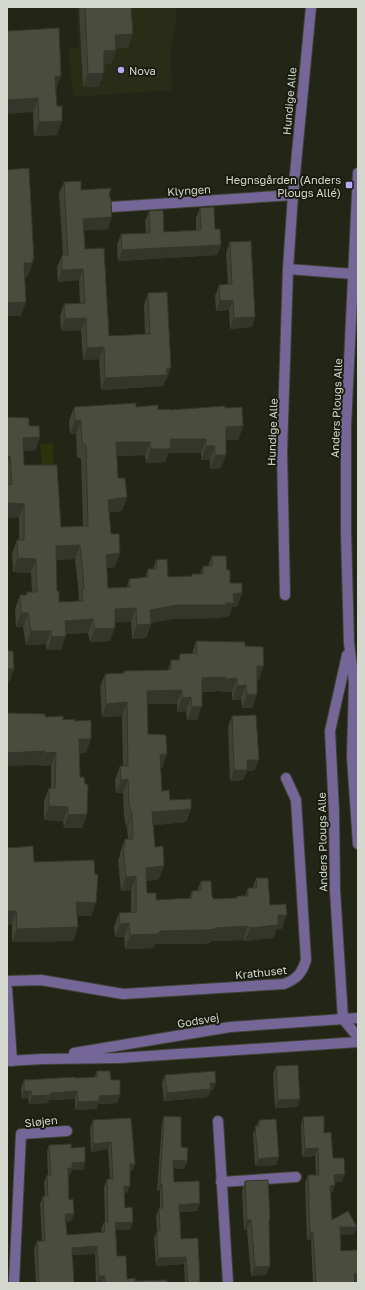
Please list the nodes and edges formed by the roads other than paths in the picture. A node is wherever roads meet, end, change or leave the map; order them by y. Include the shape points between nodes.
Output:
1 (311, 7) edge
2 (358, 173) edge
3 (293, 195) junction
4 (111, 207) edge
5 (288, 269) junction
6 (353, 274) junction
7 (285, 595) dead end
8 (350, 643) junction
9 (286, 778) dead end
10 (358, 844) edge
11 (7, 981) edge
12 (7, 989) edge
13 (358, 1018) edge
14 (343, 1019) junction
15 (358, 1037) edge
16 (358, 1042) edge
17 (43, 1059) junction
18 (9, 1061) edge
19 (218, 1121) dead end
20 (67, 1131) dead end
21 (296, 1177) dead end
22 (222, 1182) junction
23 (14, 1283) edge
24 (228, 1283) edge

1 - 3 street, Hundige Alle
2 - 6 street, Anders Plougs Alle
3 - 4 street, Klyngen
3 - 5 street, Hundige Alle
5 - 6 street
5 - 7 street, Hundige Alle via 282,451
6 - 8 street, Anders Plougs Alle via 346,434
8 - 10 street, Anders Plougs Alle via 354,683 352,758
8 - 14 street, Anders Plougs Alle via 330,730 335,890
9 - 11 street, Krathuset via 296,800 306,960 303,972 294,980 284,984 123,994 40,980
12 - 18 street
13 - 14 street, Godsvej
14 - 15 street
14 - 17 street, Godsvej via 230,1027
16 - 17 street, Godsvej via 119,1058
17 - 18 street, Godsvej
19 - 22 street
20 - 23 street, Sløjen via 21,1134
21 - 22 street
22 - 24 street

